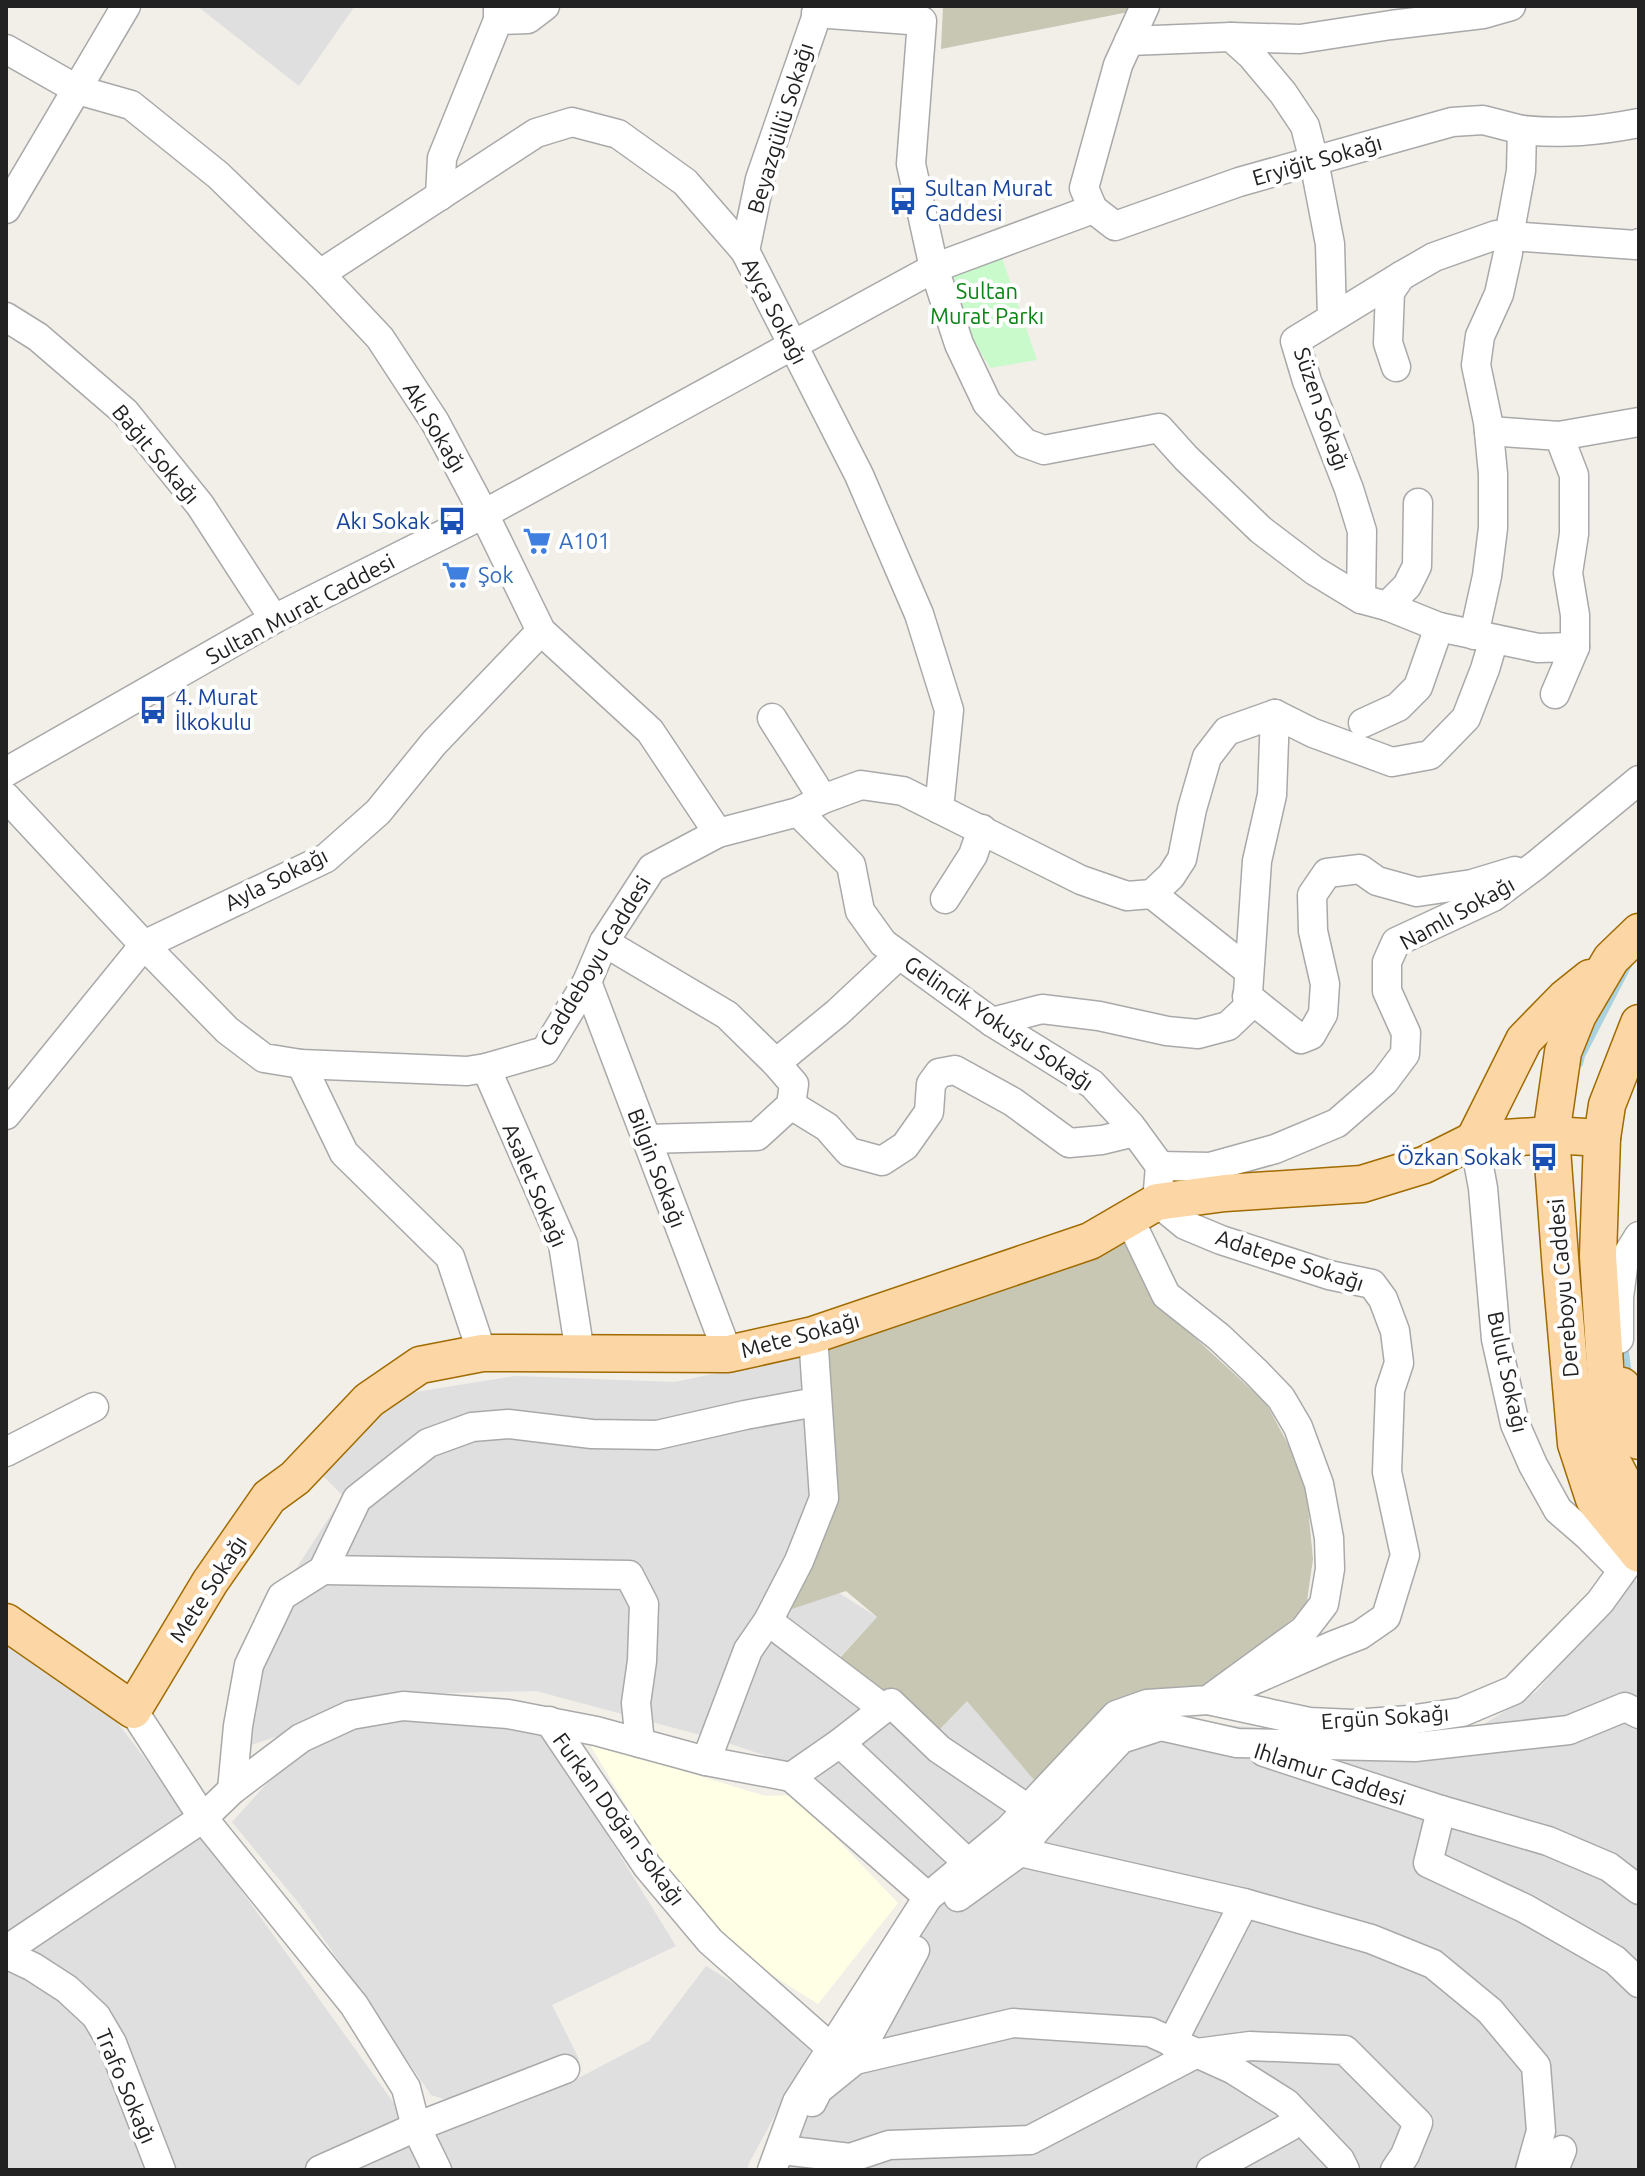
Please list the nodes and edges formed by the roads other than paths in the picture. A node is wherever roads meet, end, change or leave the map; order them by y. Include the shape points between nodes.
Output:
1 (126, 6) edge
2 (545, 6) edge
3 (1145, 6) edge
4 (1511, 6) edge
5 (818, 10) edge
6 (498, 13) edge
7 (1231, 37) junction
8 (1129, 41) junction
9 (6, 49) edge
10 (78, 90) junction
11 (1639, 123) edge
12 (1522, 130) junction
13 (1314, 161) junction
14 (440, 196) junction
15 (6, 209) edge
16 (1104, 218) junction
17 (1509, 236) junction
18 (1638, 245) edge
19 (745, 251) junction
20 (934, 268) junction
21 (320, 274) junction
22 (1401, 276) junction
23 (6, 317) edge
24 (1332, 317) junction
25 (793, 347) junction
26 (1396, 367) dead end
27 (1639, 422) edge
28 (1489, 431) junction
29 (1559, 436) junction
30 (1418, 503) dead end
31 (484, 514) junction
32 (1374, 602) junction
33 (274, 619) junction
34 (1439, 627) junction
35 (541, 631) junction
36 (1484, 637) junction
37 (1575, 647) junction
38 (1555, 694) dead end
39 (1275, 714) junction
40 (772, 718) dead end
41 (1363, 723) dead end
42 (6, 772) edge
43 (1639, 780) edge
44 (6, 797) edge
45 (810, 806) junction
46 (939, 809) junction
47 (982, 829) junction
48 (718, 833) junction
49 (1536, 865) junction
50 (1152, 894) junction
51 (945, 899) dead end
52 (1639, 932) edge
53 (604, 942) junction
54 (144, 945) junction
55 (899, 955) junction
56 (1611, 959) junction
57 (587, 982) junction
58 (1248, 983) junction
59 (992, 1022) junction
60 (1639, 1023) edge
61 (776, 1063) junction
62 (301, 1064) junction
63 (486, 1068) junction
64 (1556, 1095) junction
65 (1493, 1101) junction
66 (791, 1105) junction
67 (6, 1115) edge
68 (1604, 1122) junction
69 (1135, 1132) junction
70 (1551, 1135) junction
71 (646, 1139) junction
72 (1474, 1140) junction
73 (1160, 1166) junction
74 (1143, 1210) junction
75 (1639, 1236) edge
76 (1599, 1279) junction
77 (813, 1335) junction
78 (482, 1353) junction
79 (580, 1353) junction
80 (728, 1354) junction
81 (1618, 1369) junction
82 (816, 1402) junction
83 (94, 1407) dead end
84 (1575, 1427) junction
85 (6, 1452) edge
86 (1630, 1457) edge
87 (1639, 1513) edge
88 (1634, 1556) edge
89 (323, 1570) junction
90 (768, 1621) junction
91 (6, 1622) edge
92 (1208, 1700) junction
93 (888, 1706) junction
94 (133, 1710) junction
95 (1639, 1714) edge
96 (549, 1721) junction
97 (640, 1743) junction
98 (840, 1743) junction
99 (1237, 1743) junction
100 (706, 1761) junction
101 (791, 1777) junction
102 (232, 1790) junction
103 (1028, 1809) junction
104 (1441, 1810) junction
105 (203, 1818) junction
106 (1020, 1852) junction
107 (969, 1864) junction
108 (1639, 1871) edge
109 (1639, 1890) edge
110 (928, 1897) junction
111 (1244, 1903) junction
112 (6, 1952) edge
113 (1639, 1983) edge
114 (1184, 2048) junction
115 (842, 2054) junction
116 (565, 2069) dead end
117 (416, 2127) junction
118 (1289, 2127) dead end
119 (783, 2164) edge
120 (161, 2170) edge
121 (320, 2170) edge
122 (437, 2170) edge
123 (1211, 2170) edge
124 (1345, 2170) edge
125 (1395, 2170) edge
126 (1530, 2170) edge

1 - 10 street
2 - 6 street via 528,19
3 - 8 street
4 - 7 street via 1300,39
5 - 19 street, Beyazgüllü Sokağı via 760,179
5 - 20 street via 922,21 911,164
6 - 14 street via 442,158
7 - 8 street
7 - 13 street via 1283,93 1305,126
8 - 16 street via 1084,188
9 - 10 street, Akı Sokağı
10 - 15 street
10 - 21 street, Akı Sokağı via 131,105 218,175
11 - 12 street, Eryiğit Sokağı via 1556,133
12 - 13 street, Eryiğit Sokağı via 1483,120 1452,122
12 - 17 street
13 - 16 street, Eryiğit Sokağı
13 - 24 street via 1330,244
14 - 19 street, Ayça Sokağı via 536,133 572,122 618,134 685,182
14 - 21 street, Ayça Sokağı
16 - 20 street, Eryiğit Sokağı
17 - 18 street, Süzen Sokağı
17 - 22 street, Süzen Sokağı via 1496,235 1434,257
17 - 28 street via 1499,294 1480,336 1476,365
19 - 25 street, Ayça Sokağı
20 - 25 street, Sultan Murat Caddesi
20 - 32 street via 959,344 987,403 1025,443 1044,450 1159,428 1261,530 1315,571
21 - 31 street, Akı Sokağı via 380,338 435,422
22 - 24 street, Süzen Sokağı
22 - 26 street via 1390,292 1389,308 1388,343
23 - 33 street, Bağıt Sokağı via 38,337 125,412 200,505
24 - 32 street, Süzen Sokağı via 1295,341 1362,531
25 - 31 street, Sultan Murat Caddesi
25 - 46 street, Ayça Sokağı via 859,475 919,614 949,710
27 - 29 street
28 - 29 street
28 - 36 street via 1493,528
29 - 37 street via 1574,475 1568,573
30 - 32 street via 1417,566 1407,586
31 - 33 street, Sultan Murat Caddesi
31 - 35 street, Akı Sokağı
32 - 34 street
33 - 42 street, Sultan Murat Caddesi
34 - 36 street
34 - 41 street via 1418,687 1398,707
35 - 48 street, Akı Sokağı via 650,731
35 - 54 street, Ayla Sokağı via 434,743 378,812 326,858
36 - 37 street via 1538,648
36 - 39 street via 1485,669 1466,718 1430,755 1392,762
37 - 38 street
39 - 50 street via 1227,731 1207,757 1182,859
39 - 58 street via 1272,795 1257,861
40 - 45 street, Gelincik Yokuşu Sokağı
43 - 49 street, Namlı Sokağı
44 - 54 street, Caddeboyu Caddesi
45 - 46 street, Caddeboyu Caddesi via 861,785 903,791
45 - 48 street, Caddeboyu Caddesi
45 - 55 street, Gelincik Yokuşu Sokağı via 851,865 860,911 883,943
46 - 47 street, Caddeboyu Caddesi
47 - 50 street, Caddeboyu Caddesi via 1081,880 1127,896
47 - 51 street via 973,855
48 - 53 street, Caddeboyu Caddesi via 652,868
49 - 58 street via 1472,884 1417,892 1377,881 1360,869 1327,873 1312,895 1313,931 1325,984 1323,1014 1311,1035 1301,1039
49 - 73 street, Namlı Sokağı via 1493,897 1396,942 1387,962 1387,991 1406,1033 1405,1054 1384,1082 1337,1123 1275,1149 1210,1167
50 - 58 street
52 - 56 main road, Dereboyu Caddesi
53 - 57 street, Caddeboyu Caddesi
53 - 61 street via 727,1015
54 - 62 street, Caddeboyu Caddesi via 227,1030 264,1058
54 - 67 street, Ayla Sokağı
55 - 59 street, Gelincik Yokuşu Sokağı
55 - 61 street
56 - 64 main road, Dereboyu Caddesi via 1563,1052
56 - 65 main road via 1524,1040
57 - 63 street, Caddeboyu Caddesi via 545,1051
57 - 71 street, Bilgin Sokağı
58 - 59 street via 1247,1008 1228,1026 1198,1034 1042,1009
59 - 69 street, Gelincik Yokuşu Sokağı via 1092,1084
60 - 68 main road, Dereboyu Caddesi
61 - 66 street via 794,1084
62 - 63 street, Caddeboyu Caddesi
62 - 78 street via 344,1153 450,1257
63 - 79 street, Asalet Sokağı via 563,1244
64 - 65 main road
64 - 68 main road
64 - 70 main road, Dereboyu Caddesi
65 - 72 main road
66 - 69 street via 827,1127 849,1152 882,1161 905,1146 929,1112 931,1084 939,1073 955,1070 1013,1102 1069,1143
66 - 71 street via 757,1136
68 - 70 main road, Mete Sokağı
68 - 76 main road, Dereboyu Caddesi
69 - 73 street, Gelincik Yokuşu Sokağı
70 - 72 main road, Mete Sokağı
70 - 84 main road, Dereboyu Caddesi
71 - 80 street, Bilgin Sokağı
72 - 74 main road, Mete Sokağı via 1424,1165 1362,1184 1225,1193
72 - 88 street, Bulut Sokağı via 1496,1339 1515,1424 1558,1510 1588,1536
73 - 74 street
74 - 77 main road, Mete Sokağı via 1090,1241
74 - 92 street via 1166,1295 1219,1337 1281,1398 1298,1427 1319,1484 1329,1538 1330,1569 1324,1604 1316,1616
74 - 92 street, Adatepe Sokağı via 1329,1275 1372,1284 1395,1331 1399,1363 1390,1390 1387,1472 1405,1555 1386,1617 1360,1635
75 - 81 street via 1624,1260
76 - 81 main road
76 - 86 main road, Dereboyu Caddesi
77 - 80 main road, Mete Sokağı
77 - 82 street
78 - 79 main road, Mete Sokağı
78 - 94 main road, Mete Sokağı via 420,1365 369,1400 295,1478 269,1497
79 - 80 main road, Mete Sokağı
81 - 86 main road
82 - 89 street via 657,1435 508,1424 472,1427 428,1443 357,1499
82 - 90 street via 824,1498
83 - 85 street
84 - 86 main road
84 - 88 main road, Dereboyu Caddesi via 1594,1499
86 - 87 main road, Dereboyu Caddesi
88 - 92 street, Ergün Sokağı via 1600,1602 1514,1690 1462,1712 1323,1723
89 - 97 street via 629,1575 644,1604 636,1703
89 - 102 street via 282,1596 249,1665
90 - 93 street
90 - 100 street via 748,1650
91 - 94 main road
92 - 103 street via 1147,1704 1116,1715
93 - 98 street
93 - 103 street via 939,1749
94 - 105 street
95 - 99 street via 1625,1707 1569,1730 1415,1747
96 - 97 street
96 - 102 street via 403,1706 351,1715 301,1738
96 - 115 street, Furkan Doğan Sokağı via 647,1866 710,1941
97 - 100 street
98 - 101 street
98 - 107 street
99 - 104 street, Ihlamur Caddesi
99 - 106 street via 1161,1726 1121,1739
99 - 108 street, Ihlamur Caddesi via 1336,1759 1553,1827 1610,1850
100 - 101 street
101 - 110 street
102 - 105 street
103 - 107 street
104 - 109 street, Ihlamur Caddesi via 1548,1841 1609,1867
104 - 113 street via 1428,1863 1524,1908 1615,1960
105 - 112 street
105 - 117 street via 354,2005 406,2088
106 - 111 street
106 - 115 street via 937,1914
107 - 110 street
110 - 115 street
111 - 114 street
111 - 126 street via 1371,1939 1433,1964 1490,2011 1536,2066 1541,2131
112 - 120 street, Trafo Sokağı via 67,1989 96,2016 112,2043
114 - 115 street via 1150,2032 1013,2023
114 - 119 street via 1030,2140 889,2145 850,2158
114 - 124 street via 1232,2069 1286,2103
114 - 125 street via 1345,2050 1418,2123
115 - 119 street via 818,2090
116 - 117 street
117 - 121 street
117 - 122 street
118 - 123 street

